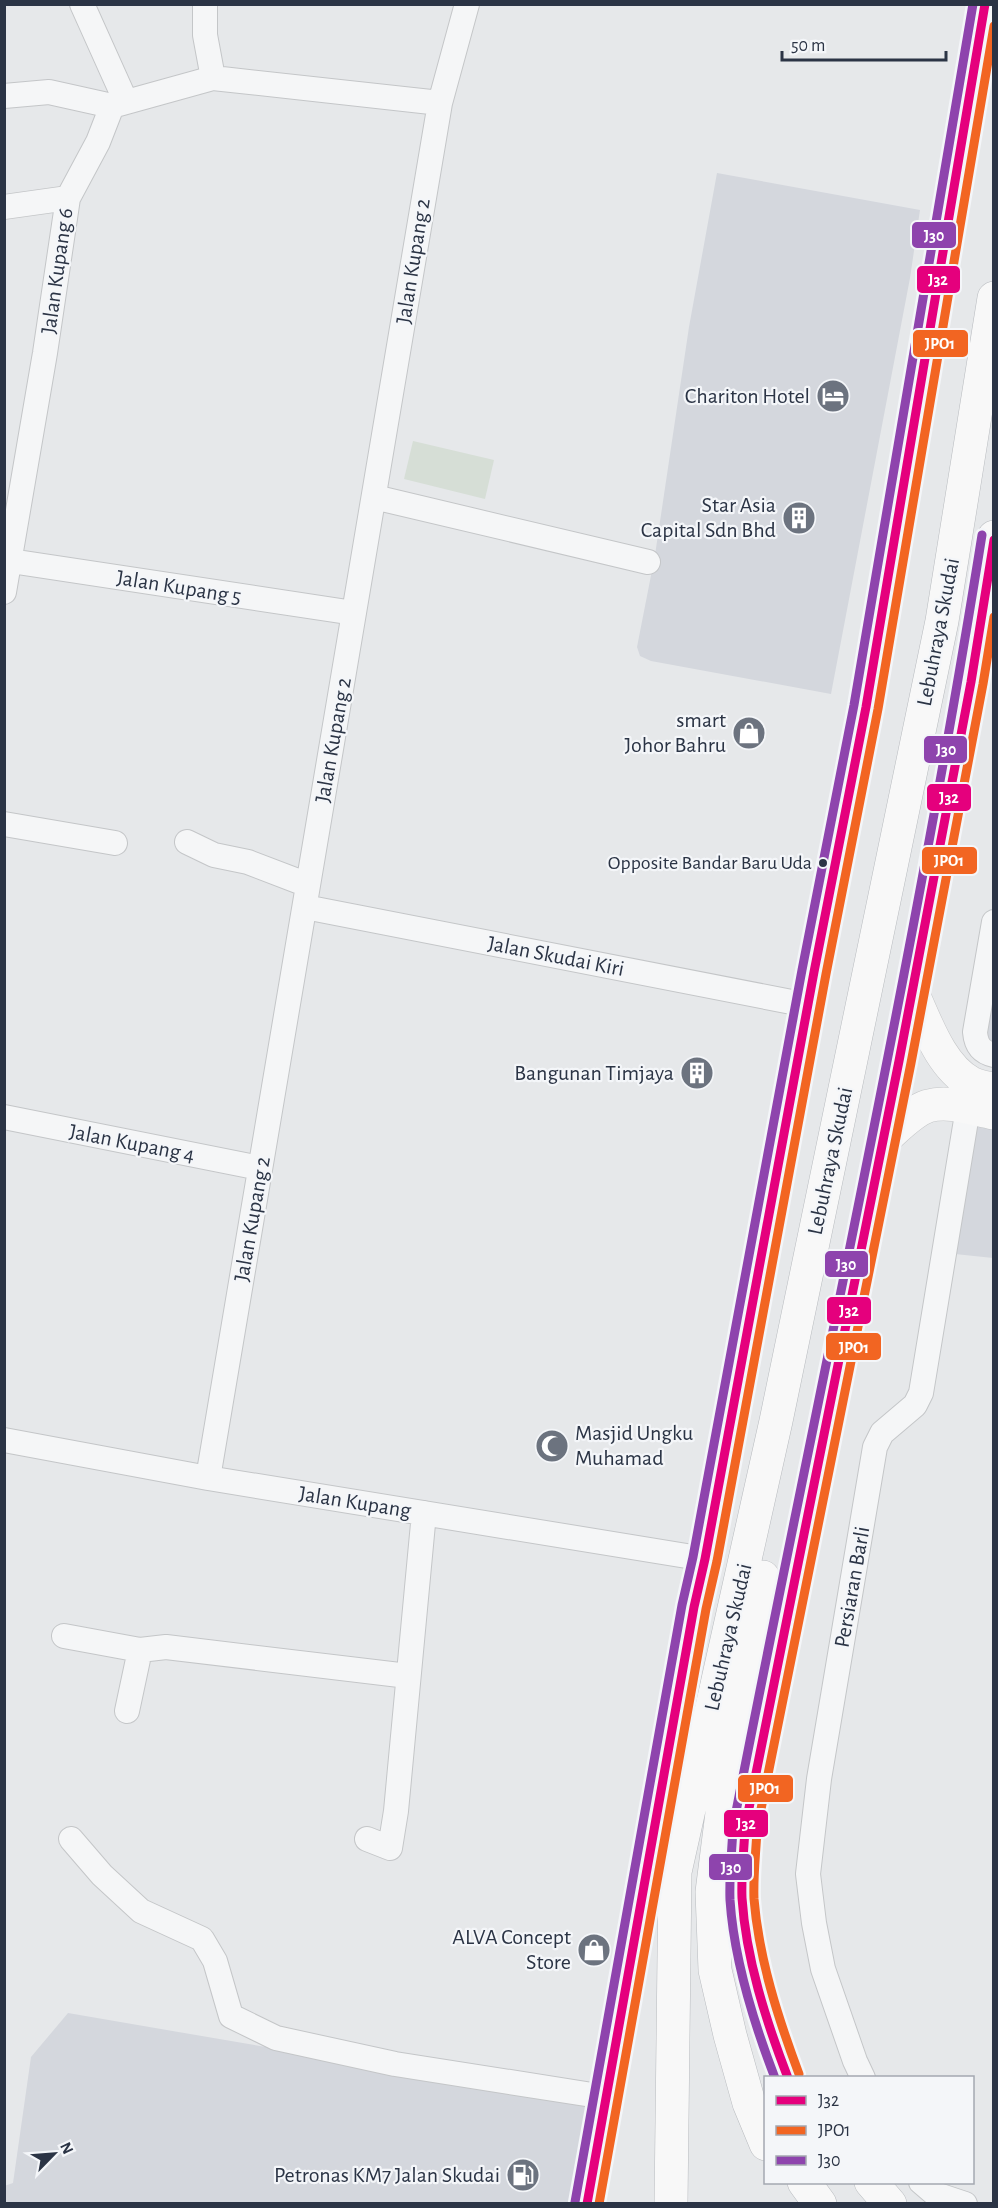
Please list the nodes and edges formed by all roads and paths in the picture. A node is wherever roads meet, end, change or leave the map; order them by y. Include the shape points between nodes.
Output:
1 (82, 4) edge
2 (205, 4) edge
3 (467, 4) edge
4 (985, 4) edge
5 (213, 78) junction
6 (4, 96) edge
7 (440, 103) junction
8 (119, 104) junction
9 (68, 198) junction
10 (4, 207) edge
11 (993, 298) edge
12 (374, 497) junction
13 (993, 537) edge
14 (6, 560) edge
15 (648, 562) dead end
16 (4, 592) edge
17 (354, 613) junction
18 (4, 824) edge
19 (187, 842) dead end
20 (115, 843) dead end
21 (306, 896) junction
22 (993, 922) edge
23 (912, 992) junction
24 (807, 1005) junction
25 (993, 1054) edge
26 (985, 1103) edge
27 (4, 1117) edge
28 (883, 1140) junction
29 (260, 1168) junction
30 (776, 1421) junction
31 (4, 1440) edge
32 (208, 1478) junction
33 (424, 1513) junction
34 (705, 1559) junction
35 (64, 1636) dead end
36 (140, 1650) junction
37 (408, 1676) junction
38 (127, 1711) dead end
39 (71, 1839) dead end
40 (367, 1839) dead end
41 (788, 2076) edge
42 (862, 2076) edge
43 (605, 2097) junction
44 (757, 2115) edge
45 (764, 2140) edge
46 (782, 2184) edge
47 (805, 2184) edge
48 (873, 2184) edge
49 (923, 2184) edge
50 (587, 2204) edge
51 (671, 2204) edge
52 (789, 2204) edge
53 (820, 2204) edge
54 (890, 2204) edge
55 (965, 2204) edge

1 - 8 street
2 - 5 street via 205,35
3 - 7 street, Jalan Kupang 2
4 - 24 main road via 866,707
5 - 7 street
5 - 8 street
6 - 8 street via 49,93
7 - 12 street, Jalan Kupang 2
8 - 9 street, Jalan Kupang 6
9 - 10 street
9 - 14 street, Jalan Kupang 6 via 46,345
11 - 30 main road, Lebuhraya Skudai via 942,621
12 - 15 street
12 - 17 street, Jalan Kupang 2
13 - 23 main road, Lebuhraya Skudai via 971,682
14 - 16 street, Jalan Kupang 6
14 - 17 street, Jalan Kupang 5
17 - 21 street, Jalan Kupang 2
18 - 20 street
19 - 21 street, Jalan Skudai Kiri via 214,855 248,862
21 - 24 street, Jalan Skudai Kiri
21 - 29 street, Jalan Kupang 2
22 - 25 street via 975,1032 977,1045
23 - 26 main road via 941,1052
23 - 28 main road, Lebuhraya Skudai
24 - 34 main road
26 - 28 main road via 927,1106
26 - 42 street, Persiaran Barli via 921,1393 915,1405 882,1432 875,1447 819,1779 808,1874 814,1923 823,1969
27 - 29 street, Jalan Kupang 4
28 - 41 main road, Lebuhraya Skudai via 745,1828 743,1905 751,1952 776,2048
29 - 32 street, Jalan Kupang 2
30 - 44 main road via 781,1479 722,1813 712,1892 716,1970 729,2035
30 - 51 main road, Lebuhraya Skudai via 675,1872
31 - 32 street, Jalan Kupang
32 - 33 street, Jalan Kupang
33 - 34 street, Jalan Kupang
33 - 37 street
34 - 43 main road
35 - 36 street
36 - 37 street via 166,1647
36 - 38 street
37 - 40 street via 390,1848
39 - 43 street via 141,1911 202,1939 214,1961 231,2016 276,2038 384,2061
43 - 50 main road
44 - 45 main road
46 - 52 main road
47 - 53 main road
48 - 54 main road
49 - 55 street via 935,2194

